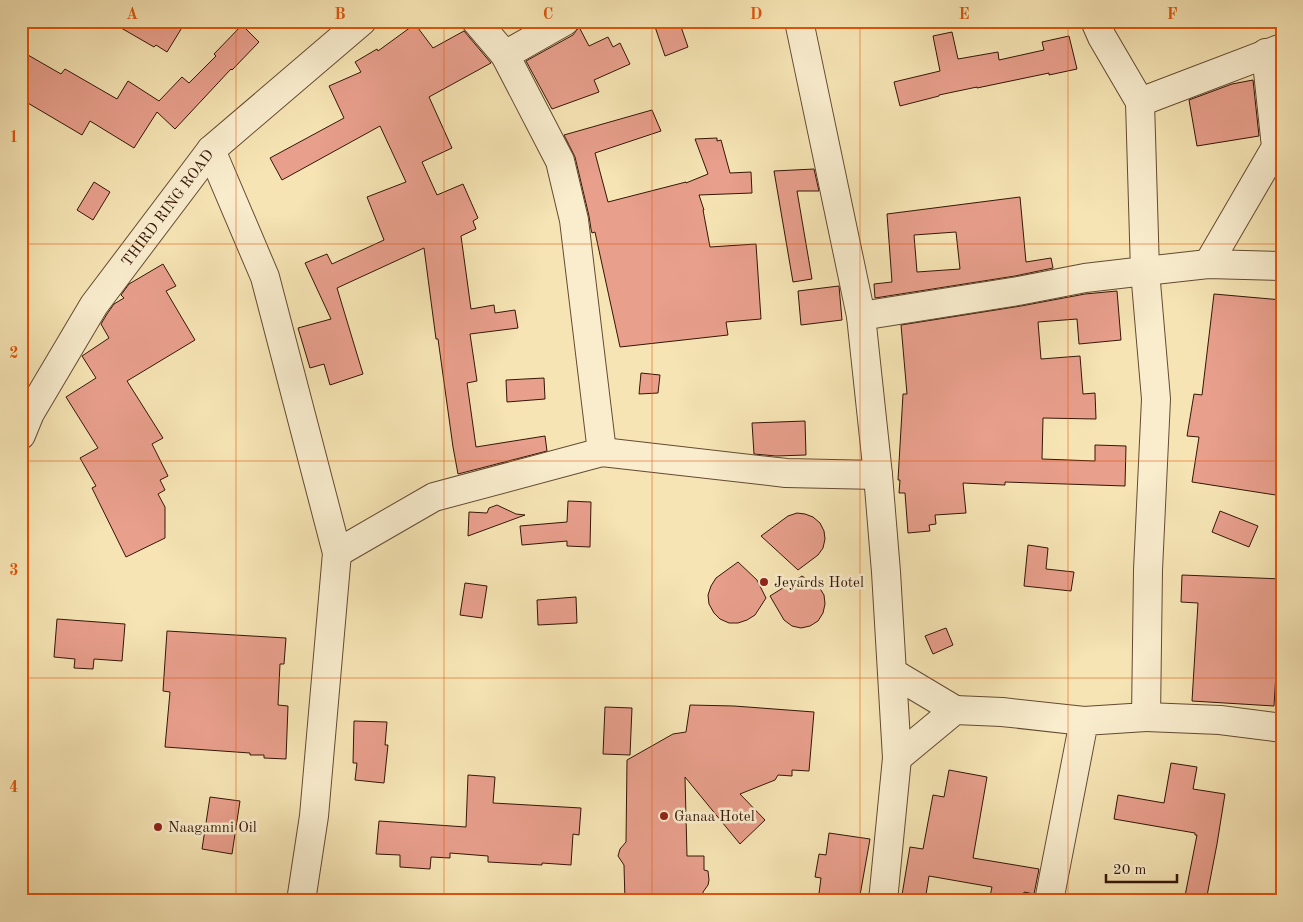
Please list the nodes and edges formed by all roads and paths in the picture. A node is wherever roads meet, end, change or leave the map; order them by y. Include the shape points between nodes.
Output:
1 (362, 21) edge
2 (476, 21) edge
3 (565, 21) edge
4 (799, 21) edge
5 (1095, 21) edge
6 (1274, 51) edge
7 (505, 55) junction
8 (1140, 102) junction
9 (211, 150) junction
10 (1208, 264) junction
11 (1282, 266) edge
12 (1146, 271) junction
13 (861, 316) junction
14 (21, 435) edge
15 (602, 452) junction
16 (878, 475) junction
17 (337, 553) junction
18 (892, 673) junction
19 (955, 710) junction
20 (1146, 717) junction
21 (1084, 720) junction
22 (1282, 728) edge
23 (898, 758) junction
24 (301, 901) edge
25 (884, 901) edge
26 (1049, 901) edge

1 - 9 street, THIRD RING ROAD
2 - 7 street
3 - 7 street
4 - 13 street
5 - 8 street
6 - 8 street
6 - 10 street via 1276,147
7 - 15 street via 560,161 574,220
8 - 12 street
9 - 14 street, THIRD RING ROAD via 94,304 30,413
9 - 17 street via 265,277
10 - 11 street
10 - 12 street
12 - 13 street via 1084,278
12 - 20 street via 1156,398 1148,570
13 - 16 street
15 - 16 street via 786,473
15 - 17 street via 434,497
16 - 18 street
17 - 24 street via 314,816
18 - 19 street
18 - 23 street
19 - 21 street
19 - 23 street
20 - 21 street
20 - 22 street via 1220,720
21 - 26 street
23 - 25 street

